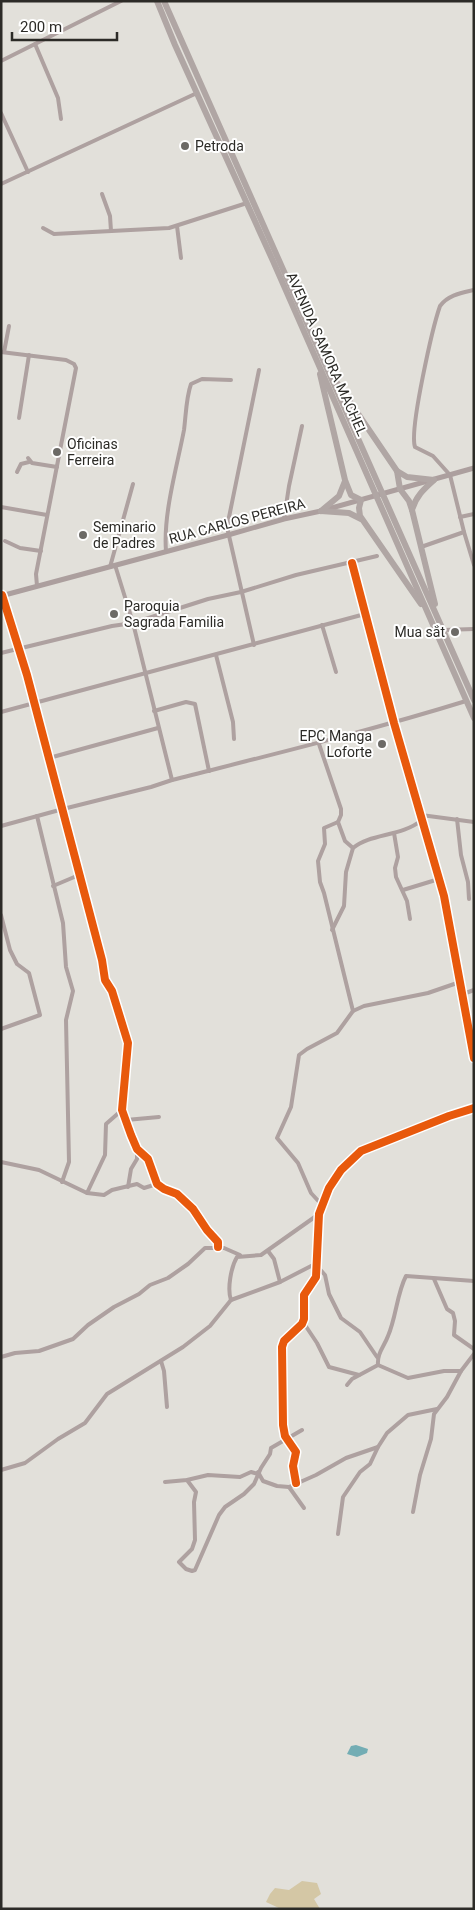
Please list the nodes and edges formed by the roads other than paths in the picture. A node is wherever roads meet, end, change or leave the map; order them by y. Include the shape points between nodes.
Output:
1 (121, 1) edge
2 (157, 1) edge
3 (164, 1) edge
4 (35, 44) junction
5 (1, 61) edge
6 (197, 93) junction
7 (1, 113) edge
8 (61, 119) dead end
9 (28, 172) junction
10 (1, 184) edge
11 (102, 194) dead end
12 (246, 203) junction
13 (177, 226) junction
14 (43, 228) dead end
15 (111, 231) junction
16 (181, 258) dead end
17 (474, 290) edge
18 (9, 326) dead end
19 (3, 352) edge
20 (30, 356) junction
21 (319, 368) junction
22 (259, 370) dead end
23 (328, 371) junction
24 (231, 380) dead end
25 (18, 418) dead end
26 (302, 426) dead end
27 (57, 467) junction
28 (474, 468) edge
29 (397, 471) junction
30 (17, 472) dead end
31 (450, 475) junction
32 (345, 480) junction
33 (434, 480) junction
34 (133, 484) dead end
35 (399, 490) junction
36 (362, 500) junction
37 (1, 507) edge
38 (412, 510) junction
39 (321, 511) junction
40 (474, 514) edge
41 (47, 515) junction
42 (460, 517) junction
43 (284, 519) junction
44 (362, 520) junction
45 (464, 532) junction
46 (228, 535) junction
47 (5, 541) dead end
48 (421, 547) junction
49 (471, 550) edge
50 (41, 551) junction
51 (166, 551) junction
52 (377, 556) dead end
53 (352, 563) junction
54 (474, 565) edge
55 (112, 566) junction
56 (38, 586) junction
57 (241, 592) junction
58 (2, 596) edge
59 (365, 614) junction
60 (428, 614) junction
61 (439, 620) junction
62 (132, 623) junction
63 (322, 625) junction
64 (474, 629) edge
65 (443, 630) junction
66 (254, 645) junction
67 (19, 648) junction
68 (1, 654) edge
69 (216, 655) junction
70 (336, 672) dead end
71 (145, 673) junction
72 (474, 700) edge
73 (466, 701) junction
74 (34, 703) junction
75 (154, 711) junction
76 (1, 712) edge
77 (474, 718) edge
78 (394, 723) junction
79 (158, 728) junction
80 (234, 739) dead end
81 (319, 744) junction
82 (49, 758) junction
83 (209, 771) junction
84 (172, 780) junction
85 (63, 809) junction
86 (37, 816) junction
87 (422, 818) junction
88 (458, 819) junction
89 (338, 822) junction
90 (474, 822) edge
91 (1, 826) edge
92 (394, 834) junction
93 (353, 848) junction
94 (80, 875) junction
95 (439, 879) junction
96 (53, 886) junction
97 (403, 890) junction
98 (469, 899) dead end
99 (1, 915) edge
100 (410, 919) dead end
101 (332, 930) junction
102 (460, 982) junction
103 (474, 990) edge
104 (463, 994) junction
105 (353, 1011) junction
106 (1, 1029) edge
107 (474, 1058) edge
108 (474, 1108) edge
109 (122, 1110) junction
110 (159, 1117) dead end
111 (126, 1120) junction
112 (137, 1149) junction
113 (1, 1162) edge
114 (62, 1182) junction
115 (157, 1184) junction
116 (128, 1188) junction
117 (86, 1193) junction
118 (322, 1205) junction
119 (319, 1214) junction
120 (218, 1248) junction
121 (268, 1251) junction
122 (240, 1255) junction
123 (315, 1264) junction
124 (434, 1279) junction
125 (474, 1281) edge
126 (280, 1282) junction
127 (230, 1300) junction
128 (303, 1322) junction
129 (474, 1349) edge
130 (474, 1354) edge
131 (1, 1357) edge
132 (378, 1357) junction
133 (161, 1361) junction
134 (378, 1365) junction
135 (461, 1371) junction
136 (359, 1376) junction
137 (347, 1385) dead end
138 (167, 1407) dead end
139 (437, 1409) junction
140 (302, 1430) dead end
141 (287, 1439) junction
142 (378, 1447) junction
143 (1, 1470) edge
144 (258, 1473) junction
145 (187, 1480) junction
146 (165, 1482) dead end
147 (296, 1483) junction
148 (289, 1487) junction
149 (304, 1508) dead end
150 (413, 1512) dead end
151 (338, 1534) dead end

1 - 4 street
2 - 6 highway, AVENIDA SAMORA MACHEL
3 - 23 highway, AVENIDA SAMORA MACHEL
4 - 5 street
4 - 8 street via 58,98
6 - 9 street
6 - 12 highway, AVENIDA SAMORA MACHEL
7 - 9 street
9 - 10 street
11 - 15 street via 110,216
12 - 13 street
12 - 21 highway, AVENIDA SAMORA MACHEL
13 - 15 street
13 - 16 street
14 - 15 street via 54,234
17 - 31 street via 452,296 440,306 413,432 415,447 433,456
18 - 19 street
19 - 20 street
20 - 25 street
20 - 27 street via 66,360 76,368
21 - 32 highway
21 - 60 highway, AVENIDA SAMORA MACHEL
22 - 46 street
23 - 29 highway
23 - 61 highway, AVENIDA SAMORA MACHEL
24 - 51 street via 202,378 191,384 165,530
26 - 43 street
27 - 30 street via 28,460
27 - 41 street
28 - 31 main road, RUA CARLOS PEREIRA
29 - 33 highway via 407,477
29 - 35 highway
31 - 33 main road, RUA CARLOS PEREIRA
31 - 42 street
32 - 36 highway via 351,495
32 - 39 highway via 339,496
33 - 35 main road, RUA CARLOS PEREIRA
33 - 38 highway via 422,491
34 - 55 street
35 - 36 main road, RUA CARLOS PEREIRA
35 - 38 highway via 408,498
36 - 39 main road, RUA CARLOS PEREIRA
36 - 44 highway via 358,512
37 - 41 street
38 - 48 highway
39 - 43 main road, RUA CARLOS PEREIRA
39 - 44 highway via 349,513
40 - 42 street
41 - 50 street
42 - 45 street
43 - 46 main road, RUA CARLOS PEREIRA
44 - 60 highway
45 - 48 street
45 - 49 street
46 - 51 main road, RUA CARLOS PEREIRA
46 - 57 street
47 - 50 street via 20,548
48 - 61 highway
49 - 54 street
50 - 56 street via 36,574
51 - 55 main road, RUA CARLOS PEREIRA
52 - 53 street
53 - 57 street via 296,575
53 - 59 street
55 - 56 main road, RUA CARLOS PEREIRA
55 - 62 street
56 - 58 main road, RUA CARLOS PEREIRA
57 - 62 street
57 - 66 street
58 - 67 street
59 - 63 street
59 - 78 street
60 - 73 highway, AVENIDA SAMORA MACHEL
61 - 65 highway, AVENIDA SAMORA MACHEL
62 - 67 street
62 - 71 street
63 - 66 street
63 - 70 street
64 - 65 street
65 - 72 highway, AVENIDA SAMORA MACHEL
66 - 69 street
67 - 68 street
67 - 74 street
69 - 71 street
69 - 80 street via 233,722
71 - 74 street
71 - 75 street
73 - 77 highway, AVENIDA SAMORA MACHEL
73 - 78 street
74 - 76 street
74 - 82 street
75 - 79 street
75 - 83 street via 186,702 195,704
78 - 81 street
78 - 87 street
79 - 82 street
79 - 84 street
81 - 83 street
81 - 89 street via 341,809
82 - 85 street
83 - 84 street
84 - 85 street
85 - 86 street
85 - 94 street
86 - 91 street
86 - 96 street
87 - 88 street
87 - 92 street via 410,829
87 - 95 street
88 - 90 street
88 - 98 street via 460,855
89 - 93 street via 345,841
89 - 101 street via 324,828 326,844 318,861
92 - 93 street
92 - 97 street via 398,857 396,877
93 - 101 street via 346,872 344,906
94 - 96 street
94 - 109 street via 105,980 112,991 128,1043
95 - 97 street
95 - 102 street
96 - 114 street via 63,923 66,967 73,991 66,1020 69,1162
97 - 100 street
99 - 106 street via 10,950 17,964 29,973 40,1015
101 - 105 street
102 - 104 street
102 - 105 street
103 - 104 street
104 - 107 street
105 - 118 street via 337,1033 299,1055 291,1107 277,1136 298,1163 312,1193
108 - 118 street via 361,1151 340,1170
109 - 111 street
109 - 117 street via 106,1124 105,1155
110 - 111 street
111 - 112 street
112 - 115 street via 148,1160
112 - 116 street
113 - 114 street via 32,1167
114 - 117 street
115 - 116 street via 144,1188 137,1184
115 - 120 street via 187,1203 218,1242
116 - 117 street via 112,1190 104,1195
118 - 119 street
119 - 121 street
119 - 123 street
120 - 122 street
120 - 131 street via 203,1249 168,1278 114,1307 72,1339 39,1351
121 - 122 street via 258,1256
121 - 126 street via 274,1259
122 - 127 street via 230,1280
123 - 126 street
123 - 128 street via 316,1277 304,1296
123 - 132 street via 325,1275 329,1294 341,1318 360,1332
124 - 125 street
124 - 129 street via 455,1321 454,1335
124 - 132 street via 406,1276 394,1321
126 - 127 street
127 - 133 street via 206,1329
128 - 136 street via 329,1367
128 - 141 street via 282,1346 283,1425
130 - 135 street
132 - 134 street
133 - 138 street
133 - 143 street via 107,1394 85,1423 31,1459
134 - 135 street via 408,1378
134 - 136 street
135 - 139 street
136 - 137 street
139 - 142 street via 408,1415 387,1433
139 - 150 street
140 - 141 street
141 - 144 street via 272,1446
141 - 147 street via 296,1452 293,1466
142 - 147 street via 346,1458 316,1476
142 - 151 street via 370,1464 360,1472 343,1497
144 - 145 street via 240,1477 208,1475
144 - 145 street via 253,1485 219,1515 192,1571 180,1562 192,1549 195,1538 196,1492
144 - 148 street via 263,1481
145 - 146 street
147 - 148 street
148 - 149 street

